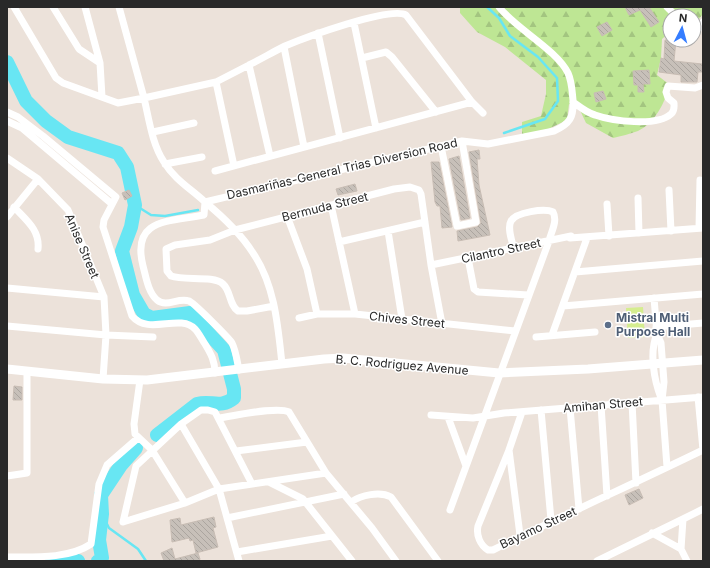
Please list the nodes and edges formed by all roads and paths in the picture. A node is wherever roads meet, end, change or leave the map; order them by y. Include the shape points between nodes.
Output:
1 (14, 7) edge
2 (53, 7) edge
3 (85, 7) edge
4 (119, 7) edge
5 (499, 7) edge
6 (354, 23) junction
7 (318, 33) junction
8 (284, 47) junction
9 (362, 58) junction
10 (100, 63) junction
11 (249, 65) junction
12 (216, 82) junction
13 (703, 84) edge
14 (102, 98) junction
15 (144, 98) junction
16 (472, 102) junction
17 (573, 102) junction
18 (7, 112) edge
19 (436, 112) junction
20 (483, 113) dead end
21 (7, 121) edge
22 (194, 123) dead end
23 (376, 128) junction
24 (153, 132) junction
25 (340, 138) junction
26 (462, 141) junction
27 (441, 146) junction
28 (304, 147) junction
29 (270, 156) junction
30 (202, 157) dead end
31 (7, 158) edge
32 (165, 164) junction
33 (234, 166) junction
34 (215, 171) dead end
35 (38, 179) junction
36 (700, 180) dead end
37 (669, 190) dead end
38 (638, 198) dead end
39 (206, 202) junction
40 (112, 204) junction
41 (607, 204) dead end
42 (330, 205) junction
43 (14, 207) junction
44 (287, 216) junction
45 (7, 217) edge
46 (425, 222) junction
47 (701, 228) edge
48 (235, 230) junction
49 (388, 231) junction
50 (671, 231) junction
51 (639, 233) junction
52 (609, 236) junction
53 (587, 238) junction
54 (549, 241) junction
55 (339, 242) junction
56 (514, 249) junction
57 (38, 250) dead end
58 (468, 258) junction
59 (703, 261) edge
60 (431, 265) junction
61 (575, 272) junction
62 (7, 288) edge
63 (703, 294) edge
64 (528, 295) junction
65 (104, 297) junction
66 (654, 298) junction
67 (274, 306) junction
68 (563, 306) junction
69 (317, 314) junction
70 (355, 314) junction
71 (298, 318) dead end
72 (402, 319) junction
73 (703, 323) edge
74 (442, 324) junction
75 (7, 326) edge
76 (515, 331) junction
77 (657, 331) junction
78 (595, 332) dead end
79 (106, 335) junction
80 (552, 336) junction
81 (153, 337) dead end
82 (536, 337) dead end
83 (703, 360) edge
84 (282, 364) junction
85 (659, 364) junction
86 (7, 369) edge
87 (27, 370) junction
88 (237, 370) junction
89 (216, 373) junction
90 (499, 373) junction
91 (104, 379) junction
92 (140, 380) junction
93 (700, 397) edge
94 (662, 400) junction
95 (632, 402) junction
96 (601, 405) junction
97 (570, 408) junction
98 (541, 410) junction
99 (522, 412) junction
100 (431, 415) dead end
101 (448, 416) junction
102 (219, 418) junction
103 (483, 418) junction
104 (181, 424) junction
105 (138, 438) junction
106 (307, 442) junction
107 (152, 450) junction
108 (509, 450) junction
109 (703, 450) edge
110 (236, 451) junction
111 (466, 466) junction
112 (667, 467) junction
113 (326, 473) junction
114 (7, 476) edge
115 (269, 482) junction
116 (636, 483) junction
117 (252, 484) junction
118 (219, 489) junction
119 (344, 494) junction
120 (607, 496) junction
121 (351, 502) junction
122 (184, 503) junction
123 (307, 503) junction
124 (579, 509) junction
125 (703, 509) edge
126 (450, 510) dead end
127 (227, 518) junction
128 (683, 519) junction
129 (551, 520) junction
130 (652, 533) junction
131 (520, 535) junction
132 (332, 536) junction
133 (682, 549) junction
134 (237, 552) junction
135 (7, 557) edge
136 (240, 561) edge
137 (352, 561) edge
138 (396, 561) edge
139 (438, 561) edge
140 (598, 561) edge
141 (687, 561) edge

1 - 14 street via 56,78
2 - 10 street via 79,49
3 - 10 street
4 - 15 street
5 - 17 street, Dasmariñas-General Trias Diversion Road via 565,68
6 - 7 street
6 - 9 street
6 - 16 street via 394,13 406,15
7 - 8 street
7 - 25 street
8 - 11 street
8 - 28 street
9 - 19 street via 386,52
9 - 23 street
10 - 14 street
11 - 12 street
11 - 29 street
12 - 15 street
12 - 33 street
13 - 17 street via 695,88 668,86 668,98 674,102 672,114 640,122 593,115
14 - 15 street via 118,103
15 - 24 street
16 - 19 street
16 - 20 street
17 - 26 street, Dasmariñas-General Trias Diversion Road via 573,114 569,122 554,130 488,144
18 - 40 street via 43,136 116,197
19 - 23 street
21 - 40 street via 22,128
22 - 24 street
23 - 25 street
24 - 32 street
25 - 28 street
26 - 27 street, Dasmariñas-General Trias Diversion Road
26 - 27 street via 476,222 457,226
27 - 39 street, Dasmariñas-General Trias Diversion Road
28 - 29 street
29 - 33 street
30 - 32 street
31 - 35 street, Anise Street
32 - 39 street
33 - 34 street
35 - 43 street
35 - 65 street, Anise Street via 68,210
36 - 47 street
37 - 50 street
38 - 51 street
39 - 48 street
39 - 88 street via 204,215 156,225 147,230 140,248 142,262 153,296 166,304 190,301 201,310 232,343
40 - 89 street via 102,227 132,316 143,325 180,324 190,325 196,329 214,361
41 - 52 street
42 - 44 street, Bermuda Street
42 - 46 street, Bermuda Street via 394,189 415,187 421,194
42 - 55 street
43 - 45 street
43 - 57 street via 35,230 38,236
44 - 48 street, Bermuda Street
44 - 69 street via 307,270
46 - 49 street
46 - 60 street
47 - 50 street, Cilantro Street
48 - 67 street via 253,252
48 - 67 street, Bermuda Street via 210,240 168,247 168,274 175,278 213,280 223,284 238,311
49 - 55 street
49 - 72 street
50 - 51 street, Cilantro Street
51 - 52 street, Cilantro Street
52 - 53 street, Cilantro Street
53 - 54 street, Cilantro Street via 570,237
53 - 61 street
54 - 56 street, Cilantro Street
54 - 56 street via 555,216 553,212 543,210 519,215 510,221
54 - 64 street
55 - 70 street
56 - 58 street, Cilantro Street
58 - 60 street, Cilantro Street
58 - 64 street via 474,288 478,292
59 - 61 street
60 - 74 street
61 - 68 street
62 - 65 street
63 - 66 street
64 - 76 street
65 - 79 street, Anise Street
66 - 68 street
66 - 77 street
67 - 84 street
68 - 80 street
69 - 70 street, Chives Street
69 - 71 street, Chives Street
70 - 72 street, Chives Street
72 - 74 street, Chives Street
73 - 77 street
74 - 76 street, Chives Street
75 - 79 street
76 - 90 street
77 - 85 street via 653,343
78 - 80 street
79 - 81 street
79 - 91 street, Anise Street
80 - 82 street
83 - 85 street, B. C. Rodriguez Avenue
84 - 88 street, B. C. Rodriguez Avenue
84 - 90 street, B. C. Rodriguez Avenue via 343,358
85 - 90 street, B. C. Rodriguez Avenue
85 - 94 street via 656,384
86 - 87 street, B. C. Rodriguez Avenue
87 - 91 street, B. C. Rodriguez Avenue
87 - 114 street via 27,473
88 - 89 street, B. C. Rodriguez Avenue
89 - 92 street, B. C. Rodriguez Avenue
90 - 103 street
91 - 92 street, B. C. Rodriguez Avenue
92 - 105 street via 134,424
93 - 94 street, Amihan Street
93 - 109 street
94 - 95 street, Amihan Street
94 - 112 street
95 - 96 street, Amihan Street
95 - 116 street
96 - 97 street, Amihan Street
96 - 120 street
97 - 98 street, Amihan Street
97 - 124 street
98 - 99 street, Amihan Street
98 - 129 street
99 - 103 street, Amihan Street
99 - 108 street, Bayamo Street
100 - 101 street, Amihan Street
101 - 103 street, Amihan Street
101 - 111 street
102 - 104 street via 215,412 205,409
102 - 106 street via 247,413 287,411
102 - 110 street
103 - 111 street
104 - 107 street
104 - 118 street
105 - 107 street
105 - 135 street via 107,465 99,484 91,544 74,553 41,557
106 - 110 street
106 - 113 street
107 - 122 street
107 - 122 street via 136,466 123,522
108 - 131 street
108 - 131 street, Bayamo Street via 478,526 478,535 481,544 488,550 493,550
109 - 112 street, Bayamo Street
110 - 117 street
111 - 126 street
112 - 116 street, Bayamo Street
113 - 115 street
113 - 119 street
115 - 117 street
115 - 123 street via 297,495
116 - 120 street, Bayamo Street
117 - 118 street
118 - 122 street
118 - 127 street
119 - 121 street
119 - 123 street
120 - 124 street, Bayamo Street
121 - 138 street
121 - 139 street via 374,495 391,496
123 - 127 street
123 - 132 street
124 - 129 street, Bayamo Street
125 - 128 street
127 - 134 street
128 - 130 street
128 - 133 street
129 - 131 street, Bayamo Street
130 - 133 street
130 - 140 street
132 - 134 street
132 - 137 street
133 - 141 street
134 - 136 street

